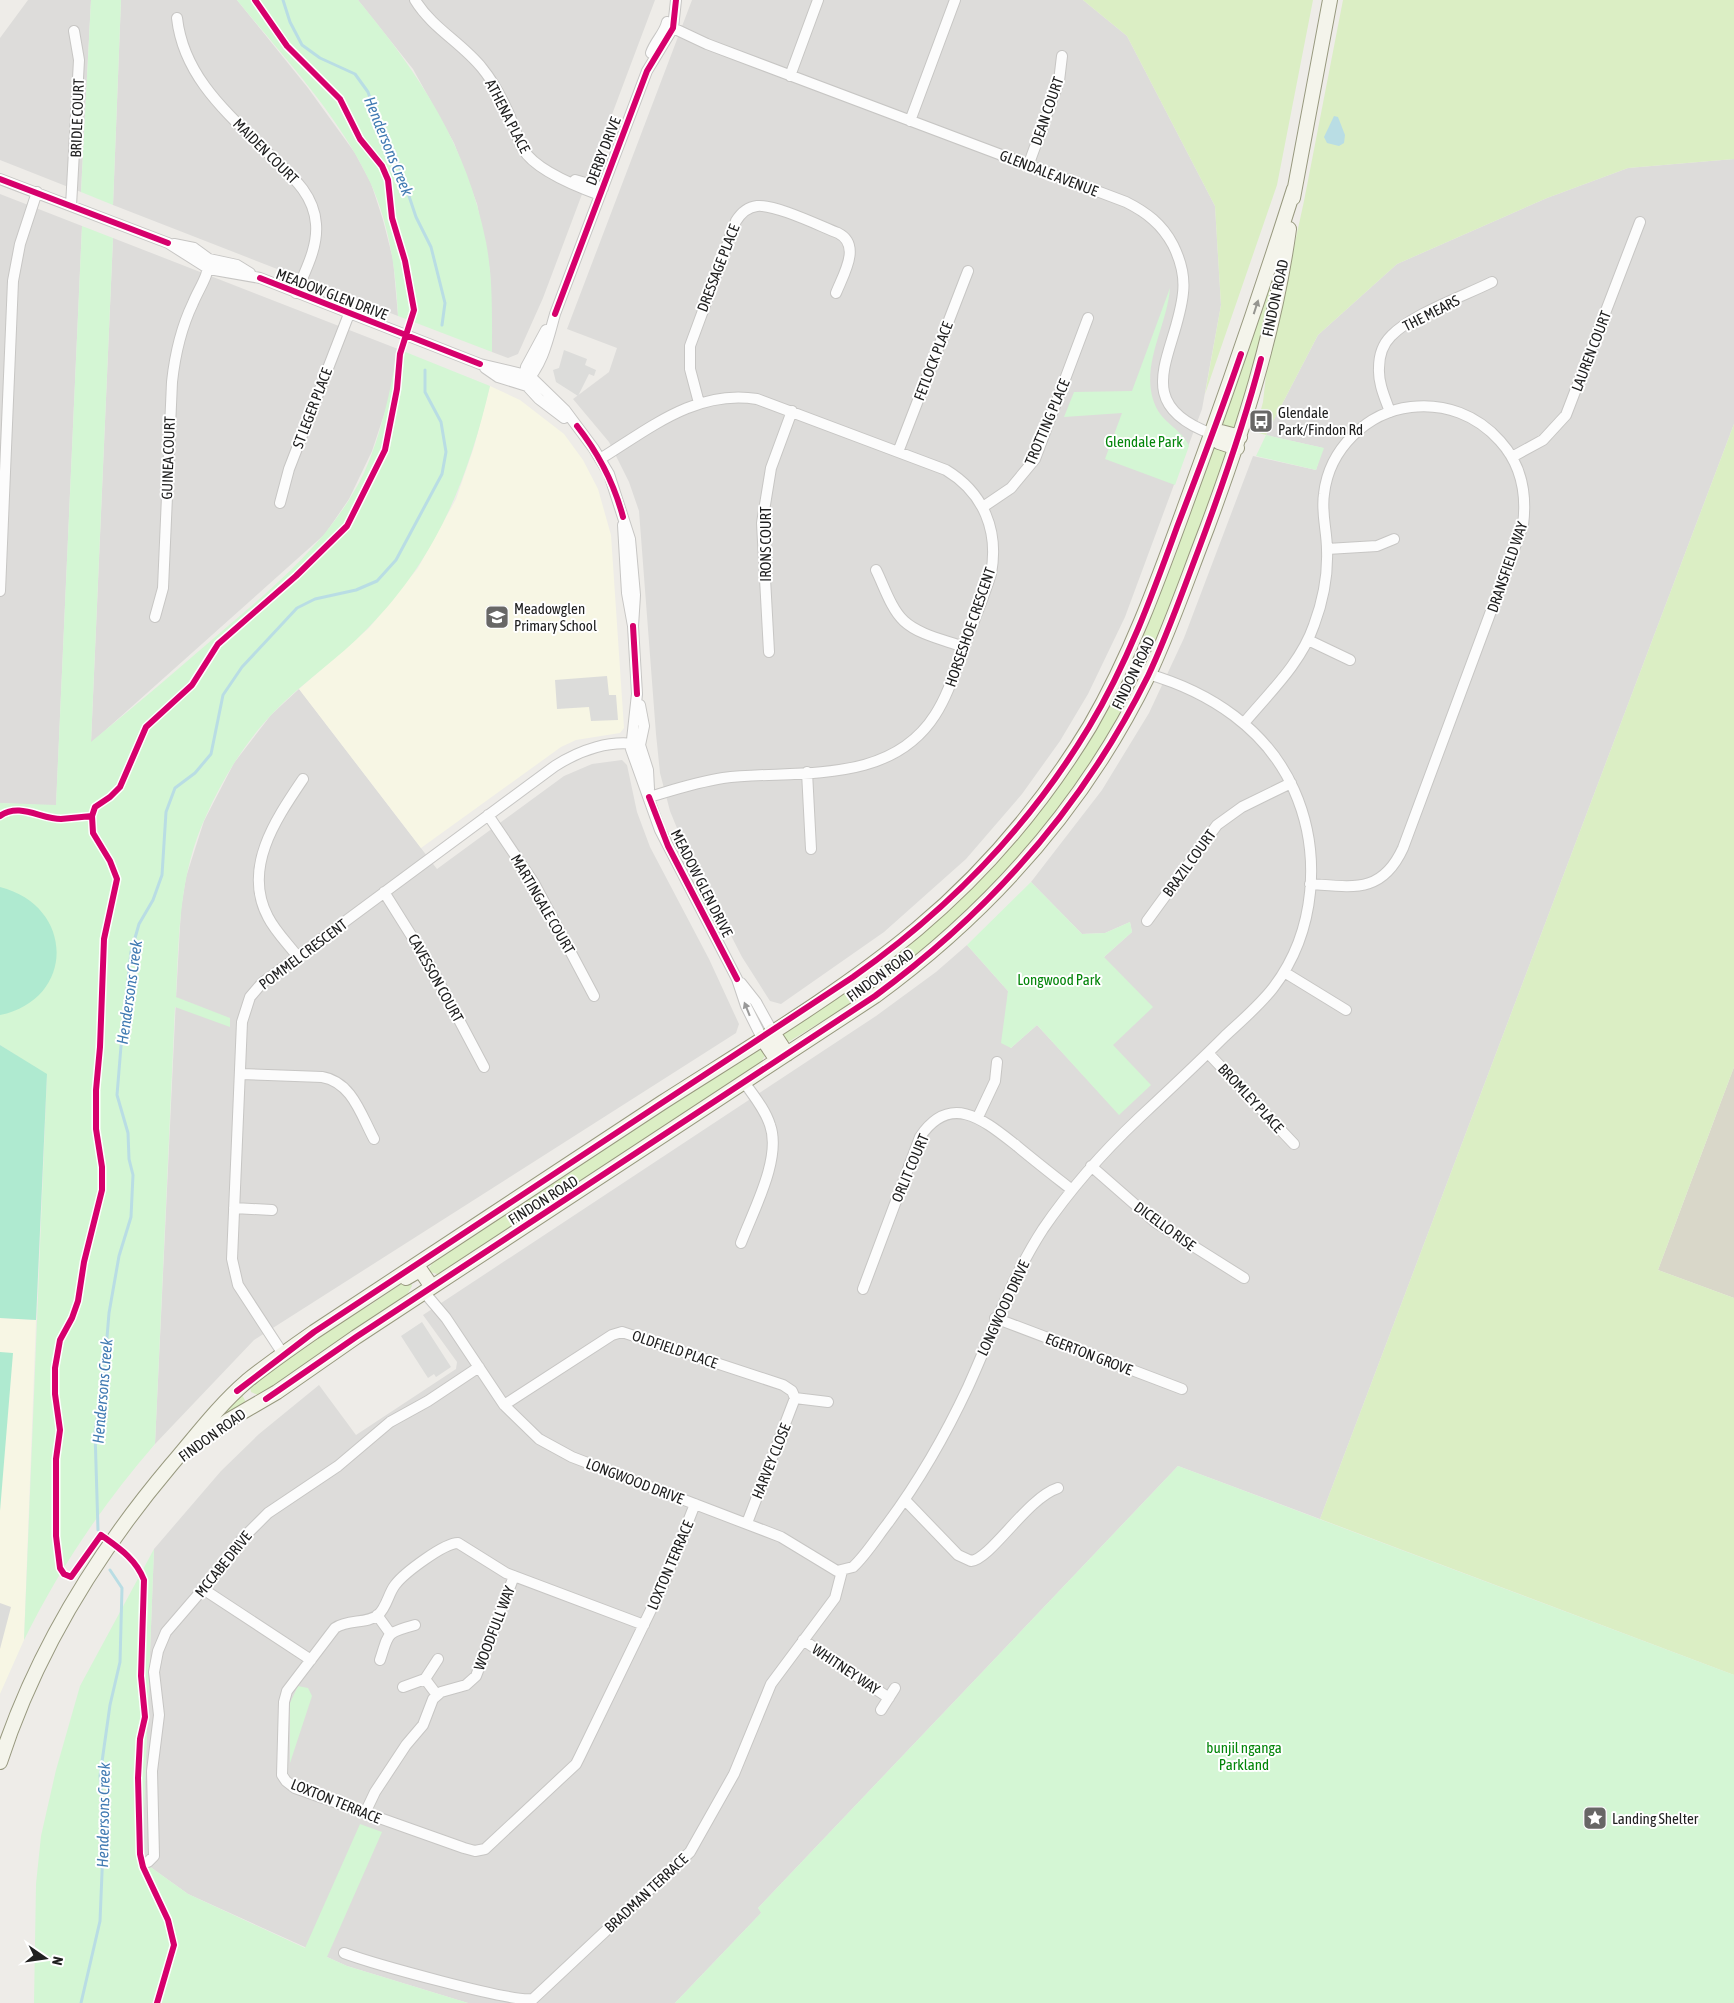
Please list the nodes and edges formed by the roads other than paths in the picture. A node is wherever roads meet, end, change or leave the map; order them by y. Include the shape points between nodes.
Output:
1 (416, 0) edge
2 (672, 0) edge
3 (676, 0) edge
4 (818, 0) edge
5 (955, 0) edge
6 (1330, 0) edge
7 (177, 18) dead end
8 (670, 30) junction
9 (74, 31) dead end
10 (1062, 56) dead end
11 (790, 76) junction
12 (910, 121) junction
13 (1028, 166) junction
14 (3, 179) edge
15 (1294, 189) junction
16 (602, 191) junction
17 (38, 192) junction
18 (71, 206) junction
19 (1640, 222) dead end
20 (207, 265) junction
21 (968, 270) dead end
22 (1492, 282) dead end
23 (296, 293) junction
24 (836, 293) dead end
25 (349, 314) junction
26 (1088, 318) dead end
27 (527, 378) junction
28 (699, 403) junction
29 (792, 411) junction
30 (1390, 412) junction
31 (1212, 434) junction
32 (1238, 443) junction
33 (898, 452) junction
34 (1512, 457) junction
35 (600, 459) junction
36 (2, 469) edge
37 (280, 504) dead end
38 (983, 507) junction
39 (1394, 539) dead end
40 (1327, 549) junction
41 (876, 570) dead end
42 (0, 582) edge
43 (0, 591) edge
44 (155, 617) dead end
45 (1308, 640) junction
46 (964, 647) junction
47 (769, 652) dead end
48 (1126, 659) junction
49 (1350, 660) dead end
50 (1150, 670) junction
51 (1244, 723) junction
52 (634, 746) junction
53 (807, 772) junction
54 (303, 779) dead end
55 (1291, 783) junction
56 (649, 797) junction
57 (488, 815) junction
58 (811, 849) dead end
59 (1310, 884) junction
60 (384, 892) junction
61 (1148, 921) dead end
62 (298, 957) junction
63 (1284, 972) junction
64 (594, 996) dead end
65 (1346, 1010) dead end
66 (767, 1035) junction
67 (1208, 1053) junction
68 (782, 1057) junction
69 (997, 1062) dead end
70 (484, 1067) dead end
71 (240, 1074) junction
72 (744, 1082) junction
73 (978, 1117) junction
74 (374, 1139) dead end
75 (1294, 1144) dead end
76 (1092, 1166) junction
77 (1072, 1190) junction
78 (234, 1208) junction
79 (272, 1210) dead end
80 (741, 1242) dead end
81 (412, 1270) junction
82 (1244, 1278) dead end
83 (863, 1288) dead end
84 (428, 1289) junction
85 (995, 1318) junction
86 (283, 1354) junction
87 (479, 1367) junction
88 (247, 1382) junction
89 (1182, 1389) dead end
90 (795, 1398) junction
91 (266, 1399) junction
92 (828, 1402) dead end
93 (504, 1405) junction
94 (171, 1466) junction
95 (1058, 1488) dead end
96 (905, 1500) junction
97 (695, 1504) junction
98 (747, 1523) junction
99 (842, 1571) junction
100 (514, 1576) junction
101 (204, 1589) junction
102 (377, 1615) junction
103 (414, 1625) dead end
104 (644, 1625) junction
105 (390, 1634) junction
106 (803, 1640) junction
107 (438, 1659) dead end
108 (310, 1660) junction
109 (380, 1660) dead end
110 (425, 1680) junction
111 (403, 1687) dead end
112 (437, 1695) junction
113 (881, 1710) dead end
114 (0, 1762) edge
115 (365, 1813) junction
116 (148, 1862) dead end
117 (344, 1953) dead end

1 - 16 street, ATHENA PLACE via 425,14 464,48 493,82 526,154 546,171 579,187
2 - 8 street, DERBY DRIVE via 668,11
3 - 8 street
4 - 11 street
5 - 12 street
6 - 15 main road, FINDON ROAD
7 - 23 street, MAIDEN COURT via 184,50 207,91 293,177 312,204 316,237
8 - 11 street, GLENDALE AVENUE
8 - 16 street, DERBY DRIVE via 647,71
9 - 18 street, BRIDLE COURT via 79,60
10 - 13 street, DEAN COURT via 1059,81
11 - 12 street, GLENDALE AVENUE
12 - 13 street, GLENDALE AVENUE
13 - 31 street, GLENDALE AVENUE via 1136,207 1166,232 1180,261 1183,292 1163,371 1166,398 1177,415
14 - 17 street, MEADOW GLEN DRIVE
31 -> 15 main road, FINDON ROAD
15 - 32 main road, FINDON ROAD via 1276,297
16 - 27 street, DERBY DRIVE
17 - 18 street, MEADOW GLEN DRIVE
17 - 36 street via 20,244 14,281
18 - 20 street, MEADOW GLEN DRIVE via 168,243 194,248
19 - 34 street, LAUREN COURT via 1566,415 1543,440
20 - 23 street, MEADOW GLEN DRIVE via 237,265
20 - 44 street, GUINEA COURT via 179,339 174,366 163,588
21 - 33 street, FETLOCK PLACE
22 - 30 street, THE MEARS via 1411,321 1390,338 1382,352 1379,368
23 - 25 street, MEADOW GLEN DRIVE
24 - 28 street, DRESSAGE PLACE via 849,259 850,245 845,238 769,207 756,206 746,210 736,221 692,336 690,368
25 - 27 street, MEADOW GLEN DRIVE via 480,364 498,377
25 - 37 street, ST LEGER PLACE via 289,469
26 - 38 street, TROTTING PLACE via 1035,458 1011,488
27 - 35 street, MEADOW GLEN DRIVE via 545,404 577,426
28 - 29 street, HORSESHOE CRESCENT via 738,397 757,399
28 - 35 street, HORSESHOE CRESCENT via 678,412
29 - 33 street, HORSESHOE CRESCENT
29 - 47 street, IRONS COURT via 772,468 764,503 762,540
30 - 34 street, DRANSFIELD WAY via 1418,406 1458,412 1493,433
30 - 40 street, DRANSFIELD WAY via 1357,431 1342,447 1332,466 1325,484 1323,504
31 - 32 main road via 1221,432
31 - 48 main road, FINDON ROAD
32 - 50 main road, FINDON ROAD
33 - 38 street, HORSESHOE CRESCENT via 955,476
34 - 59 street, DRANSFIELD WAY via 1524,498 1520,538 1397,861 1387,874 1360,887
35 - 52 street, MEADOW GLEN DRIVE via 615,490 632,550 633,626 644,726
36 - 42 street
38 - 46 street, HORSESHOE CRESCENT via 992,530 994,560
39 - 40 street via 1377,546
40 - 45 street, DRANSFIELD WAY via 1323,596
41 - 46 street via 904,621 921,632
42 - 43 street
45 - 49 street
45 - 51 street, DRANSFIELD WAY via 1286,674
46 - 53 street, HORSESHOE CRESCENT via 942,704 926,728 909,744 866,766
48 - 50 main road
48 - 66 main road, FINDON ROAD via 1089,727 1057,776 973,877 893,947
50 - 51 street, LONGWOOD DRIVE via 1218,704
50 - 68 main road, FINDON ROAD via 1096,768 1054,826 1011,876 921,961 875,996
51 - 55 street, LONGWOOD DRIVE via 1270,752
52 - 56 street, MEADOW GLEN DRIVE via 648,770
52 - 57 street, POMMEL CRESCENT via 589,750 572,756
53 - 56 street, HORSESHOE CRESCENT via 712,780
53 - 58 street
54 - 62 street via 272,829 258,875 259,897 267,916
55 - 59 street, LONGWOOD DRIVE via 1310,844
55 - 61 street, BRAZIL COURT via 1238,809 1217,825
56 - 66 street, MEADOW GLEN DRIVE via 668,846 737,979 756,1002
57 - 60 street, POMMEL CRESCENT
57 - 64 street, MARTINGALE COURT via 534,883
59 - 63 street, LONGWOOD DRIVE via 1299,939
60 - 62 street, POMMEL CRESCENT
60 - 70 street, CAVESSON COURT via 431,967
62 - 71 street, POMMEL CRESCENT via 262,983 246,1004
63 - 65 street
63 - 67 street, LONGWOOD DRIVE via 1260,1002
66 - 68 main road
66 - 81 main road, FINDON ROAD
67 - 75 street, BROMLEY PLACE
67 - 76 street, LONGWOOD DRIVE
68 - 72 main road, FINDON ROAD
69 - 73 street via 995,1081
71 - 74 street via 334,1080 349,1093
71 - 78 street, POMMEL CRESCENT
72 - 80 street via 768,1119 774,1147
72 - 84 main road, FINDON ROAD
73 - 77 street
73 - 83 street, ORLIT COURT via 965,1113 949,1114 931,1123 920,1137
76 - 77 street, LONGWOOD DRIVE
76 - 82 street, DICELLO RISE via 1155,1222
77 - 85 street, LONGWOOD DRIVE via 1026,1256
78 - 79 street
78 - 86 street, POMMEL CRESCENT via 232,1259 235,1277
81 - 84 main road
81 - 86 main road, FINDON ROAD via 365,1304 347,1310
84 - 87 street, LONGWOOD DRIVE
84 - 91 main road, FINDON ROAD
85 - 89 street, EGERTON GROVE
85 - 96 street, LONGWOOD DRIVE via 968,1386
86 - 88 main road, FINDON ROAD
87 - 93 street, LONGWOOD DRIVE
87 - 101 street, MCCABE DRIVE via 390,1422 338,1466 268,1513 243,1538
88 - 91 main road via 248,1396 256,1400
88 - 94 main road, FINDON ROAD
90 - 92 street
90 - 93 street, OLDFIELD PLACE via 792,1391 783,1386 622,1332 612,1334
90 - 98 street, HARVEY CLOSE
91 - 94 main road, FINDON ROAD via 228,1420
93 - 97 street, LONGWOOD DRIVE via 527,1428 556,1449
94 - 114 main road, FINDON ROAD via 110,1542 71,1602 27,1690
95 - 96 street via 1041,1496 984,1554 971,1561 958,1555
96 - 99 street, LONGWOOD DRIVE via 857,1564
97 - 98 street, LONGWOOD DRIVE
97 - 104 street, LOXTON TERRACE via 670,1570
98 - 99 street, LONGWOOD DRIVE via 793,1542 833,1569
99 - 106 street, BRADMAN TERRACE via 835,1598
100 - 102 street, LOXTON TERRACE via 462,1544 451,1544 400,1579
100 - 104 street, LOXTON TERRACE
100 - 112 street, WOODFULL WAY via 476,1676 466,1685
101 - 108 street
101 - 116 street, MCCABE DRIVE via 166,1632 156,1661 154,1682 159,1727 152,1771 154,1856
102 - 105 street
102 - 108 street, LOXTON TERRACE via 334,1628
103 - 105 street
104 - 115 street, LOXTON TERRACE via 576,1764 485,1849 471,1850
105 - 109 street
106 - 113 street, WHITNEY WAY via 892,1693
106 - 117 street, BRADMAN TERRACE via 771,1684 734,1774 690,1852 531,2000 517,2002 471,1992
107 - 110 street
108 - 115 street, LOXTON TERRACE via 287,1691 284,1702 282,1775 295,1788
110 - 111 street
110 - 112 street
112 - 115 street via 429,1704 423,1726 374,1792

